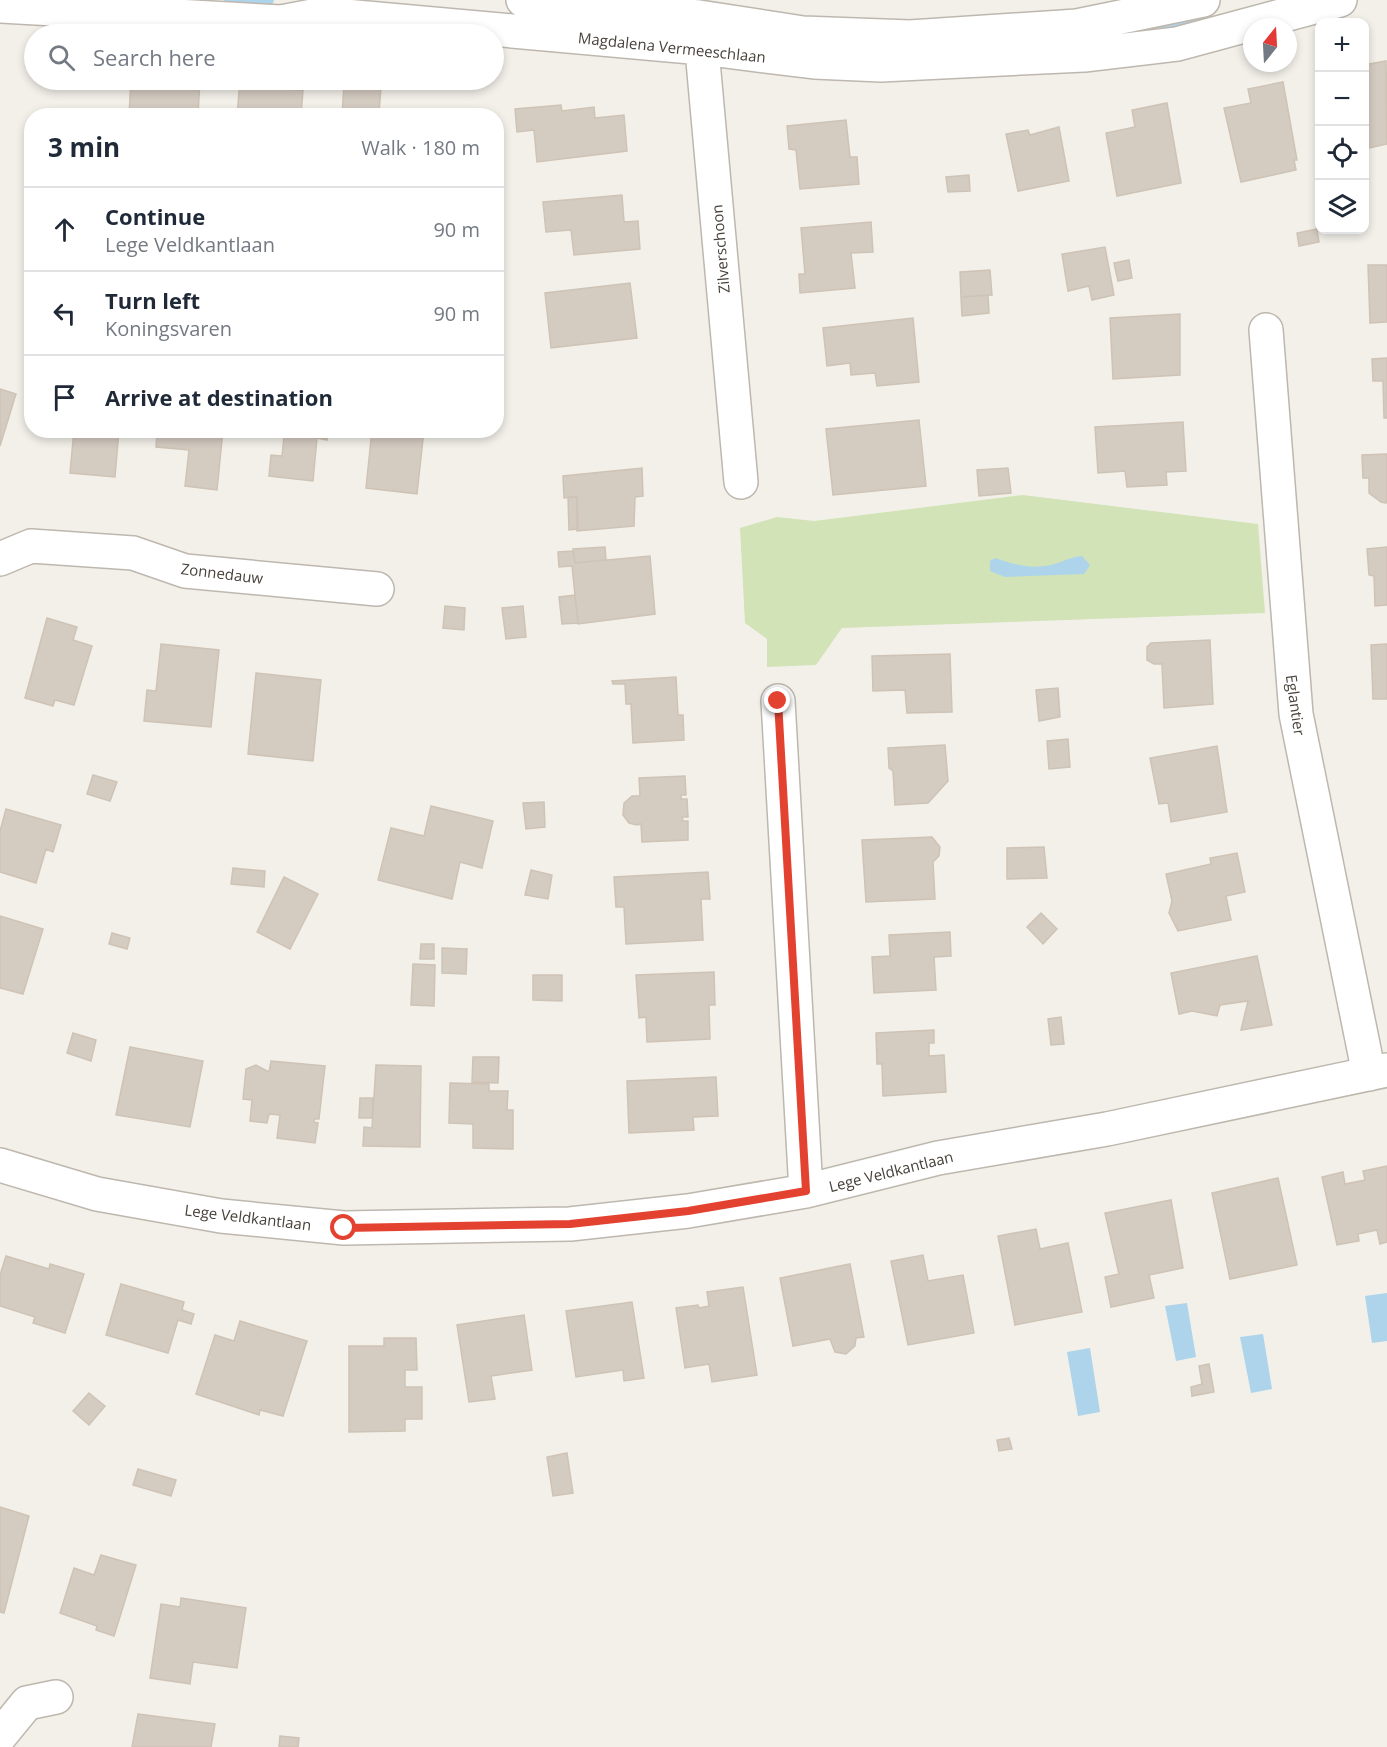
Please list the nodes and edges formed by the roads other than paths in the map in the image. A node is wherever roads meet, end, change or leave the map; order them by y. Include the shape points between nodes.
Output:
1 (523, 0) edge
2 (1203, 0) edge
3 (1340, 0) edge
4 (0, 6) edge
5 (1280, 8) edge
6 (700, 33) junction
7 (1266, 330) dead end
8 (741, 482) dead end
9 (0, 559) edge
10 (377, 589) dead end
11 (778, 701) dead end
12 (1378, 1072) edge
13 (0, 1165) edge
14 (806, 1191) junction
15 (56, 1697) dead end
16 (0, 1736) edge

1 - 6 street, Magdalena Vermeeschlaan
2 - 6 street, Magdalena Vermeeschlaan via 1077,26 910,38
3 - 5 street, Magdalena Vermeeschlaan
4 - 6 street, Magdalena Vermeeschlaan via 281,22 323,14
5 - 6 street, Magdalena Vermeeschlaan via 1177,44 1084,56 881,65 814,62
6 - 8 street, Zilverschoon
7 - 12 street, Eglantier via 1296,714
9 - 10 street, Zonnedauw via 31,546 133,553 185,571
11 - 14 street
12 - 14 street, Lege Veldkantlaan via 1107,1129 938,1158
13 - 14 street, Lege Veldkantlaan via 108,1196 221,1216 344,1228 570,1224 688,1211
15 - 16 street via 27,1703

